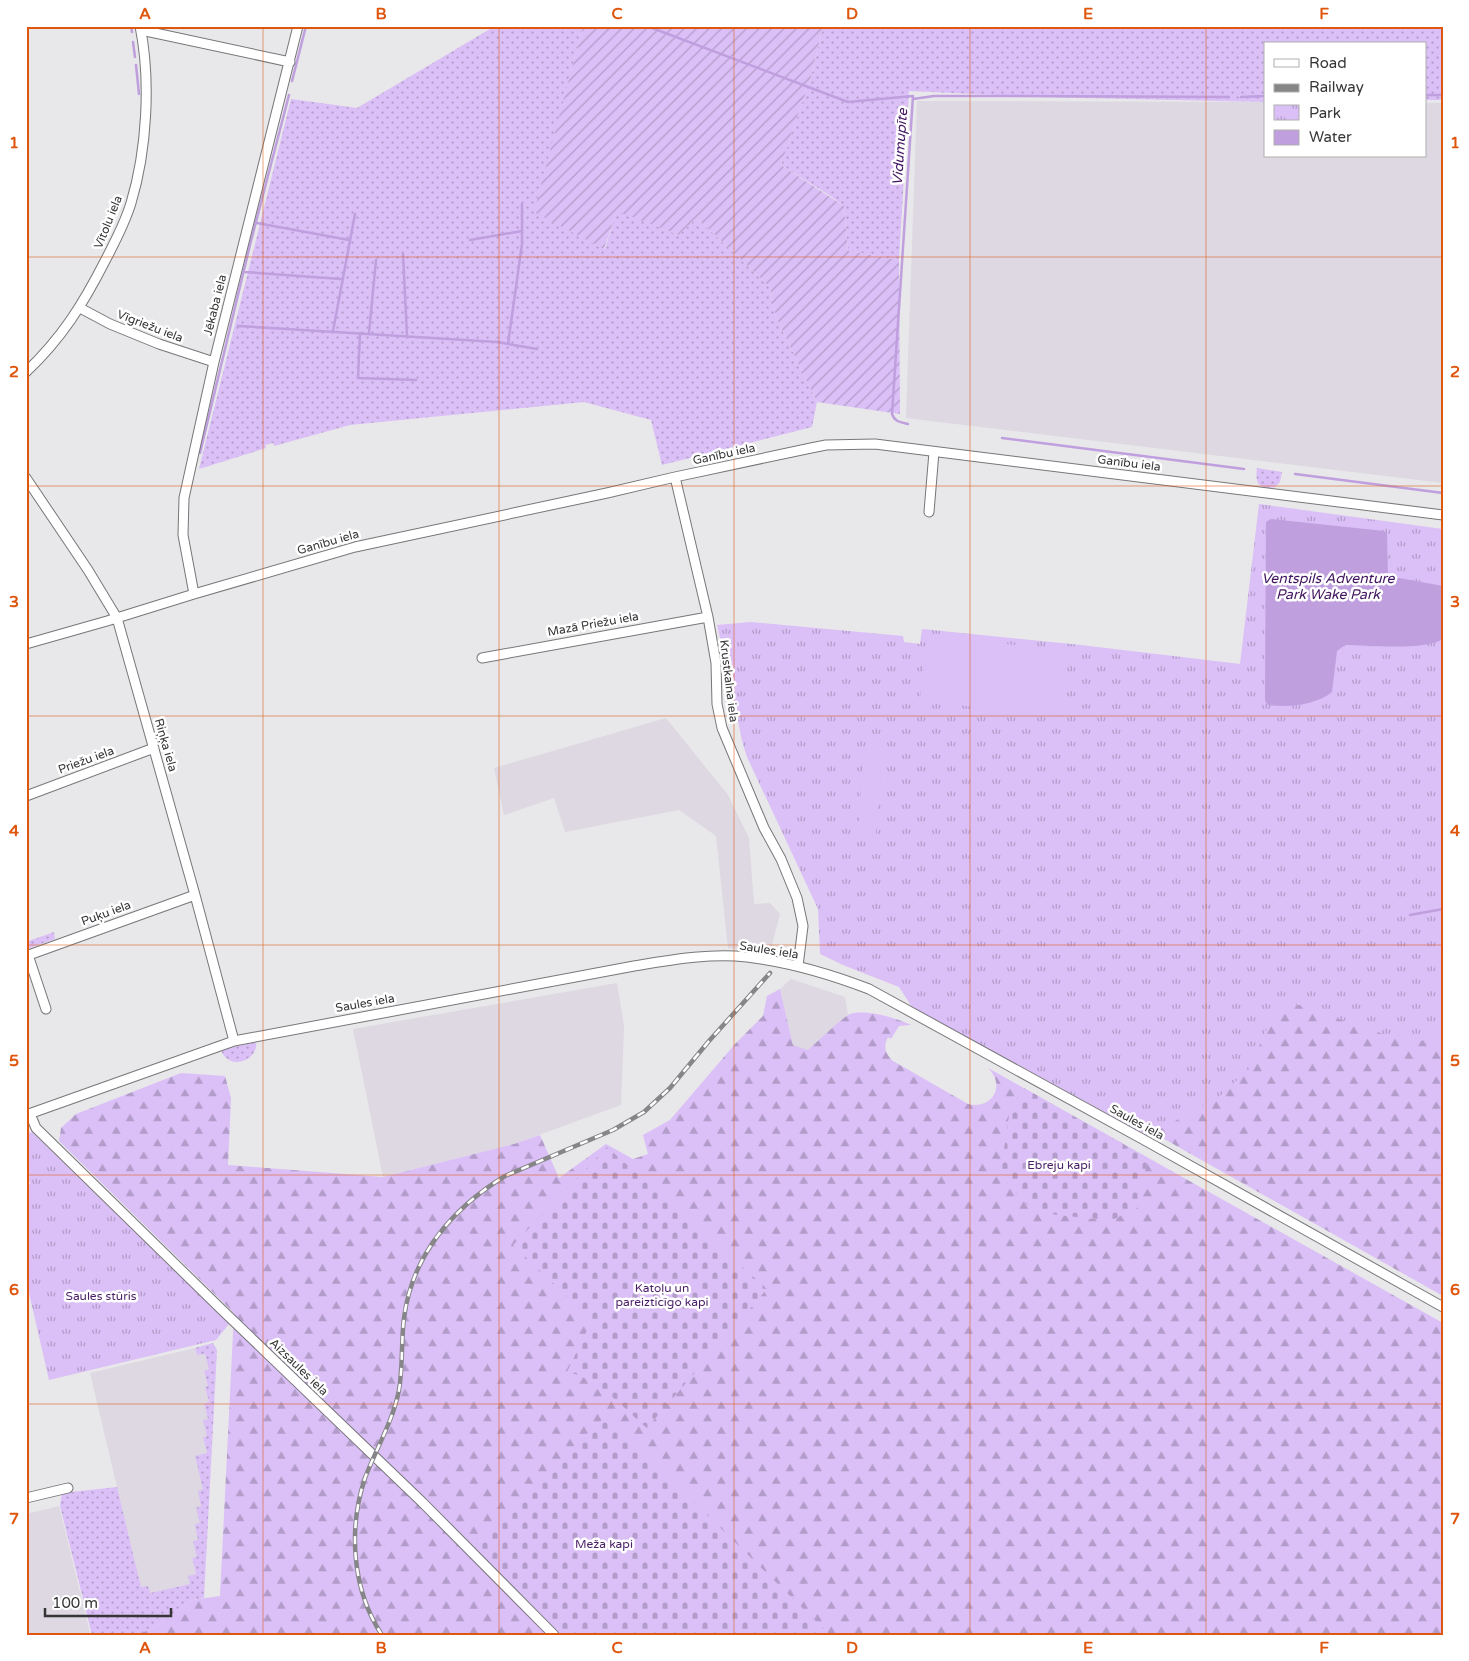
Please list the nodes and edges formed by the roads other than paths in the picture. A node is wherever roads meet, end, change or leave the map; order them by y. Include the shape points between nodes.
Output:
1 (298, 26) edge
2 (141, 28) edge
3 (290, 62) junction
4 (80, 308) junction
5 (214, 362) junction
6 (26, 372) edge
7 (934, 452) junction
8 (675, 477) junction
9 (26, 478) edge
10 (29, 488) edge
11 (929, 512) dead end
12 (1443, 515) edge
13 (194, 594) junction
14 (708, 617) junction
15 (117, 618) junction
16 (26, 644) edge
17 (482, 658) dead end
18 (154, 748) junction
19 (26, 796) edge
20 (195, 895) junction
21 (27, 955) edge
22 (798, 966) junction
23 (46, 1009) dead end
24 (234, 1041) junction
25 (28, 1114) edge
26 (1443, 1307) edge
27 (68, 1488) dead end
28 (26, 1498) edge
29 (554, 1635) edge

1 - 3 street, Jēkaba iela
2 - 3 street
2 - 4 street, Vītolu iela via 146,117 131,202 117,237
3 - 5 street, Jēkaba iela
4 - 5 street, Vīgriežu iela via 159,344
4 - 6 street, Vītolu iela via 59,338
5 - 13 street, Jēkaba iela via 184,498 183,535
7 - 8 street, Ganību iela via 875,444 826,445
7 - 11 street
7 - 12 street, Ganību iela
8 - 13 street, Ganību iela via 355,547
8 - 14 street, Krustkalna iela
9 - 10 street, Riņķa iela
10 - 15 street, Riņķa iela via 88,570
13 - 15 street, Ganību iela
14 - 17 street, Mazā Priežu iela
14 - 22 street, Krustkalna iela via 722,728 797,898 803,926
15 - 16 street, Ganību iela
15 - 18 street, Riņķa iela
18 - 19 street, Priežu iela
18 - 20 street, Riņķa iela
20 - 21 street, Puķu iela
20 - 24 street, Riņķa iela
21 - 23 street
22 - 24 street, Saules iela via 746,957 685,958
22 - 26 street, Saules iela via 869,989
24 - 25 street, Saules iela
25 - 29 street, Aizsaules iela via 36,1128 432,1512
27 - 28 street

